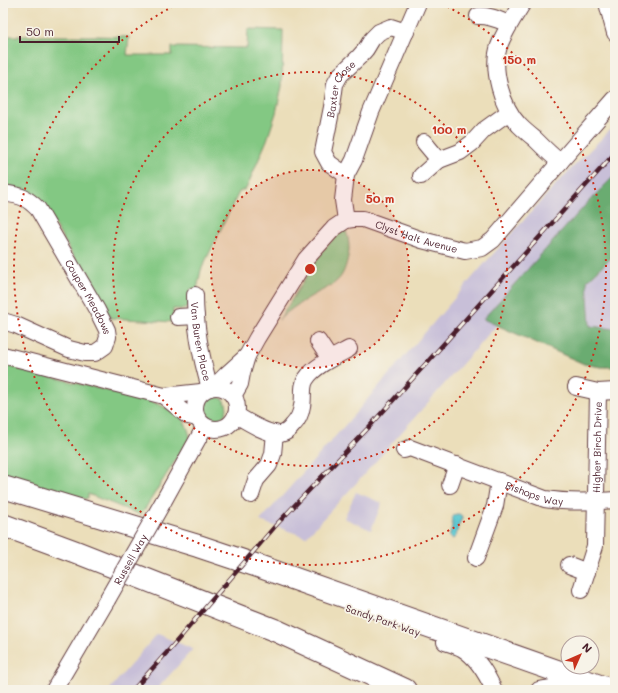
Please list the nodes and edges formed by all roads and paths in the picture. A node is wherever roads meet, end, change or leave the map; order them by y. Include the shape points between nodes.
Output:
1 (418, 3) edge
2 (523, 3) edge
3 (607, 3) edge
4 (478, 16) dead end
5 (509, 24) junction
6 (406, 32) junction
7 (615, 33) edge
8 (615, 99) edge
9 (509, 112) junction
10 (424, 142) dead end
11 (439, 160) junction
12 (560, 162) junction
13 (346, 175) junction
14 (421, 176) dead end
15 (3, 193) edge
16 (346, 220) junction
17 (195, 295) dead end
18 (196, 316) junction
19 (178, 317) dead end
20 (3, 321) edge
21 (318, 340) dead end
22 (349, 349) dead end
23 (3, 356) edge
24 (247, 356) junction
25 (330, 360) junction
26 (576, 387) dead end
27 (208, 389) junction
28 (615, 391) edge
29 (598, 392) junction
30 (164, 396) junction
31 (233, 396) junction
32 (236, 415) junction
33 (201, 422) junction
34 (275, 433) junction
35 (404, 450) dead end
36 (458, 465) junction
37 (499, 481) junction
38 (450, 484) dead end
39 (3, 487) edge
40 (252, 495) dead end
41 (615, 500) edge
42 (596, 502) junction
43 (7, 527) edge
44 (476, 558) dead end
45 (569, 564) dead end
46 (258, 566) junction
47 (587, 572) junction
48 (581, 590) dead end
49 (604, 687) edge
50 (54, 690) edge
51 (405, 690) edge
52 (494, 690) edge
53 (540, 690) edge

1 - 6 street
2 - 5 street
3 - 7 street
4 - 5 street via 491,17
5 - 9 street via 499,47 496,66 503,100
6 - 13 street
6 - 13 street, Baxter Close via 391,28 379,32 335,84 323,152 329,163
8 - 12 street, Clyst Halt Avenue
9 - 11 street via 460,152
9 - 12 street via 519,125
10 - 11 street
11 - 14 street
12 - 16 street, Clyst Halt Avenue via 494,240 482,248 465,251 422,240 363,219
13 - 16 street via 343,200
15 - 20 street, Couper Meadows via 22,196 38,209 97,310 108,337 105,346 95,353 85,353 69,349
16 - 24 street via 334,228 306,259
17 - 18 street, Van Buren Place
18 - 19 street
18 - 27 street, Van Buren Place
21 - 25 street
22 - 25 street
23 - 30 street
24 - 27 street
24 - 31 street via 240,384
25 - 34 street via 306,377 300,415 295,423 282,434
26 - 29 street, Higher Birch Drive
27 - 30 street
27 - 31 street via 221,387
27 - 33 street via 197,398 194,407
28 - 29 street, Higher Birch Drive
29 - 42 street, Higher Birch Drive
30 - 33 street via 188,416
31 - 32 street
32 - 33 street via 224,428 211,429
32 - 34 street via 250,424
33 - 50 street, Russell Way, bridge via 163,502
34 - 40 street via 269,465 256,480
35 - 36 street, Bishops Way via 410,448
36 - 37 street, Bishops Way
36 - 38 street
37 - 42 street, Bishops Way via 545,499
37 - 44 street via 495,506
39 - 46 main road
41 - 42 street, Bishops Way
42 - 47 street, Higher Birch Drive via 595,546
43 - 51 main road via 277,631
45 - 47 street
46 - 49 main road
46 - 52 street, Sandy Park Way via 276,583 463,649 484,670
47 - 48 street, Higher Birch Drive
49 - 53 street via 558,687

